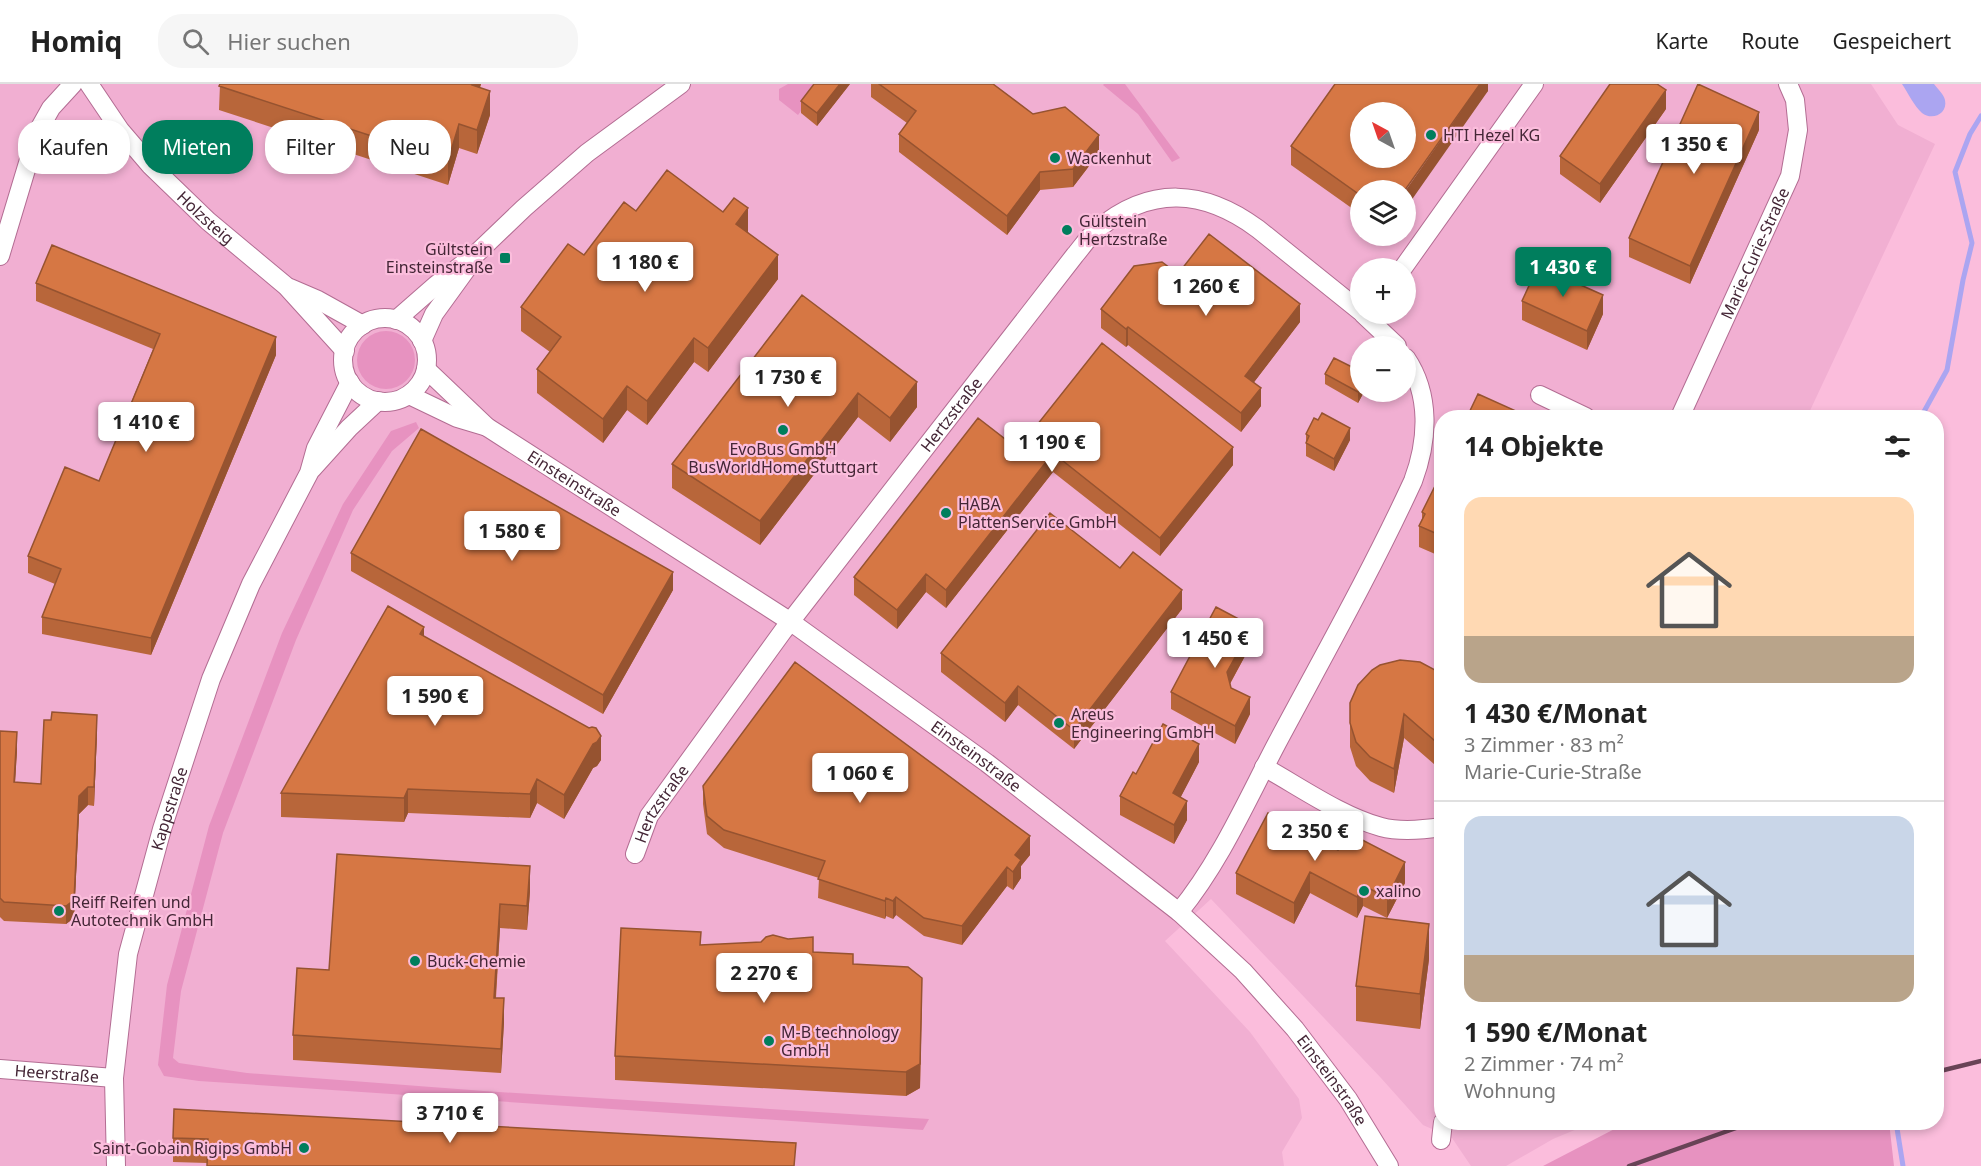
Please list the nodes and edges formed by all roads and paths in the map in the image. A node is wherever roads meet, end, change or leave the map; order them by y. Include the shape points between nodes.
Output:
1 (73, 84) edge
2 (89, 84) edge
3 (681, 84) edge
4 (1534, 84) edge
5 (1788, 84) edge
6 (477, 253) junction
7 (0, 256) edge
8 (1410, 258) edge
9 (286, 286) junction
10 (1350, 301) edge
11 (396, 320) junction
12 (1376, 324) edge
13 (363, 325) junction
14 (1387, 336) edge
15 (422, 341) junction
16 (345, 351) junction
17 (426, 369) junction
18 (1416, 378) edge
19 (350, 382) junction
20 (409, 395) junction
21 (1540, 395) dead end
22 (378, 402) junction
23 (1571, 410) edge
24 (1683, 410) edge
25 (487, 427) junction
26 (309, 472) junction
27 (791, 622) junction
28 (1264, 767) junction
29 (1434, 828) edge
30 (634, 854) dead end
31 (1179, 912) junction
32 (0, 1070) edge
33 (114, 1078) junction
34 (1442, 1130) edge
35 (1441, 1140) dead end
36 (116, 1166) edge
37 (1389, 1166) edge

1 - 7 street via 51,108 37,132
2 - 9 street, Holzsteig via 150,165 208,221
3 - 6 street via 587,153
4 - 8 street
5 - 24 street, Marie-Curie-Straße via 1795,100 1798,130 1790,176
6 - 11 street
6 - 15 street via 434,314
9 - 13 street, Holzsteig
9 - 16 street, Holzsteig
10 - 27 street, Hertzstraße via 1243,218 1221,207 1166,197 1115,216 1075,255
11 - 13 street via 379,319
11 - 15 street via 411,328
12 - 14 street, Hertzstraße
13 - 16 street via 351,336
15 - 17 street
16 - 19 street via 344,367
17 - 20 street
17 - 25 street, Einsteinstraße
18 - 28 street via 1424,412 1419,465
19 - 22 street via 362,395
19 - 26 street, Kappstraße via 316,448
20 - 22 street
20 - 25 street, Einsteinstraße via 457,418
21 - 23 street
22 - 26 street, Kappstraße
25 - 27 street, Einsteinstraße
26 - 33 street, Kappstraße via 250,584 212,679 166,819 128,954
27 - 30 street, Hertzstraße via 649,816
27 - 31 street, Einsteinstraße via 987,763
28 - 29 street via 1357,818 1382,827
28 - 31 street via 1202,880
31 - 37 street, Einsteinstraße via 1243,971 1295,1029 1348,1099
32 - 33 street, Heerstraße
33 - 36 street, Kappstraße
34 - 35 street

